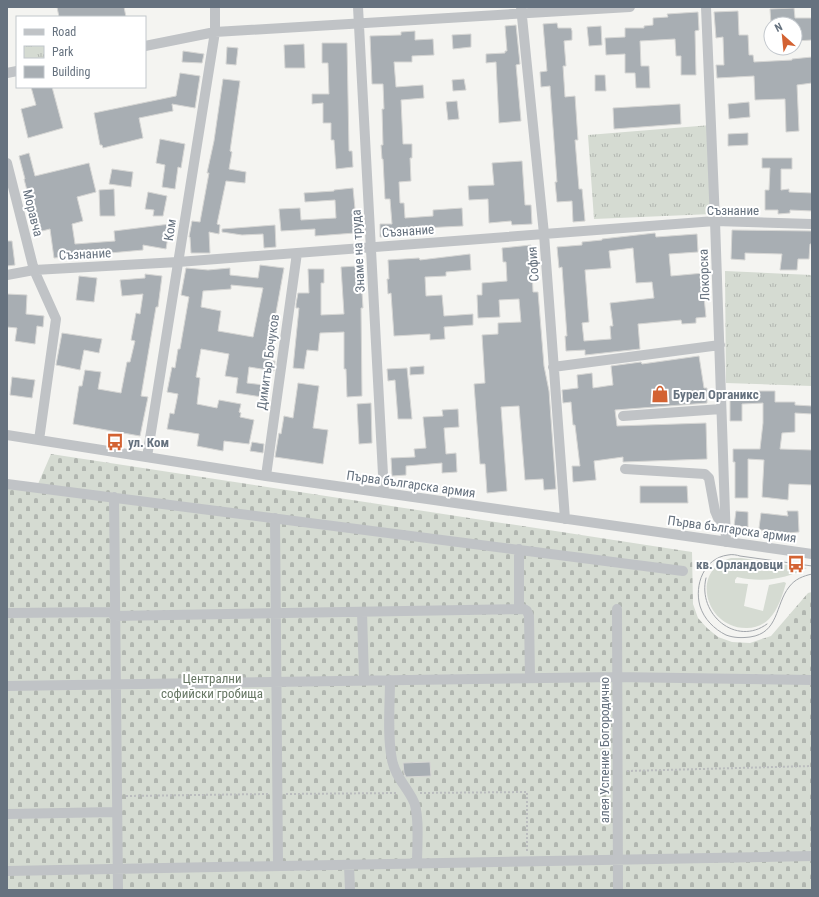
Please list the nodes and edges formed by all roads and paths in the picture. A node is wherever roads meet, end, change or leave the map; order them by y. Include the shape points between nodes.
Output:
1 (214, 7) edge
2 (358, 7) edge
3 (630, 7) edge
4 (706, 7) edge
5 (522, 10) edge
6 (358, 23) junction
7 (215, 32) junction
8 (146, 46) edge
9 (7, 165) edge
10 (715, 221) junction
11 (812, 224) edge
12 (544, 234) junction
13 (370, 247) junction
14 (297, 253) junction
15 (178, 262) junction
16 (34, 270) junction
17 (7, 275) edge
18 (720, 345) junction
19 (553, 366) junction
20 (721, 409) junction
21 (623, 416) dead end
22 (7, 435) edge
23 (39, 440) junction
24 (147, 457) junction
25 (625, 469) dead end
26 (266, 476) junction
27 (7, 484) edge
28 (384, 493) junction
29 (114, 497) junction
30 (275, 518) junction
31 (565, 519) junction
32 (726, 525) junction
33 (726, 542) junction
34 (519, 549) junction
35 (812, 554) edge
36 (683, 571) dead end
37 (519, 609) junction
38 (617, 609) dead end
39 (362, 612) junction
40 (7, 613) edge
41 (114, 614) junction
42 (275, 614) junction
43 (616, 676) junction
44 (530, 678) junction
45 (364, 680) junction
46 (390, 680) junction
47 (812, 680) edge
48 (276, 682) junction
49 (115, 684) junction
50 (7, 686) edge
51 (812, 766) edge
52 (617, 771) junction
53 (409, 793) junction
54 (277, 794) junction
55 (116, 796) junction
56 (116, 812) junction
57 (7, 814) edge
58 (812, 856) edge
59 (618, 859) junction
60 (527, 861) junction
61 (417, 863) junction
62 (349, 865) junction
63 (278, 866) junction
64 (117, 868) junction
65 (7, 871) edge
66 (118, 890) edge
67 (350, 890) edge
68 (618, 890) edge

1 - 7 street, Ком
2 - 6 street, Знаме на труда
3 - 5 street
4 - 10 street, Локорска
5 - 6 street
5 - 12 street, София
6 - 7 street
6 - 13 street, Знаме на труда
7 - 8 street
7 - 15 street, Ком
9 - 16 street, Моравча
10 - 11 street, Съзнание
10 - 12 street, Съзнание
10 - 18 street, Локорска
12 - 13 street, Съзнание
12 - 19 street, София
13 - 14 street, Съзнание
13 - 28 street, Знаме на труда
14 - 15 street, Съзнание
14 - 26 street, Димитър Бочуков
15 - 16 street, Съзнание
15 - 24 street, Ком
16 - 17 street, Съзнание
16 - 23 street, Моравча via 56,319
18 - 19 street
18 - 20 street, Локорска
19 - 31 street, София
20 - 21 street
20 - 32 street, Локорска
22 - 23 street, Първа българска армия
23 - 24 street, Първа българска армия
24 - 26 street, Първа българска армия
25 - 32 street via 705,474 715,511
26 - 28 street, Първа българска армия
27 - 29 street
28 - 31 street, Първа българска армия
29 - 30 street
29 - 41 street
30 - 34 street
30 - 42 street
31 - 33 street, Първа българска армия
32 - 33 street, Локорска
33 - 35 street, Първа българска армия
34 - 36 street
34 - 37 street
37 - 39 street
37 - 44 street via 527,610 529,616
38 - 43 street, алея Успение Богородично
39 - 42 street
39 - 45 street
40 - 41 street
41 - 42 street
41 - 49 street
42 - 48 street
43 - 44 street
43 - 47 street
43 - 52 street, алея Успение Богородично
44 - 46 street
45 - 46 street
45 - 48 street
46 - 53 street via 392,760 395,771
48 - 49 street
48 - 54 street
49 - 50 street
49 - 55 street
51 - 52 path
52 - 59 street, алея Успение Богородично
53 - 54 path
53 - 60 path via 528,792
53 - 61 street via 417,810
54 - 55 path
54 - 63 street
55 - 56 street
56 - 57 street
56 - 64 street
58 - 59 street
59 - 60 street
59 - 68 street, алея Успение Богородично
60 - 61 street
61 - 62 street
62 - 63 street
62 - 67 street
63 - 64 street
64 - 65 street
64 - 66 street

